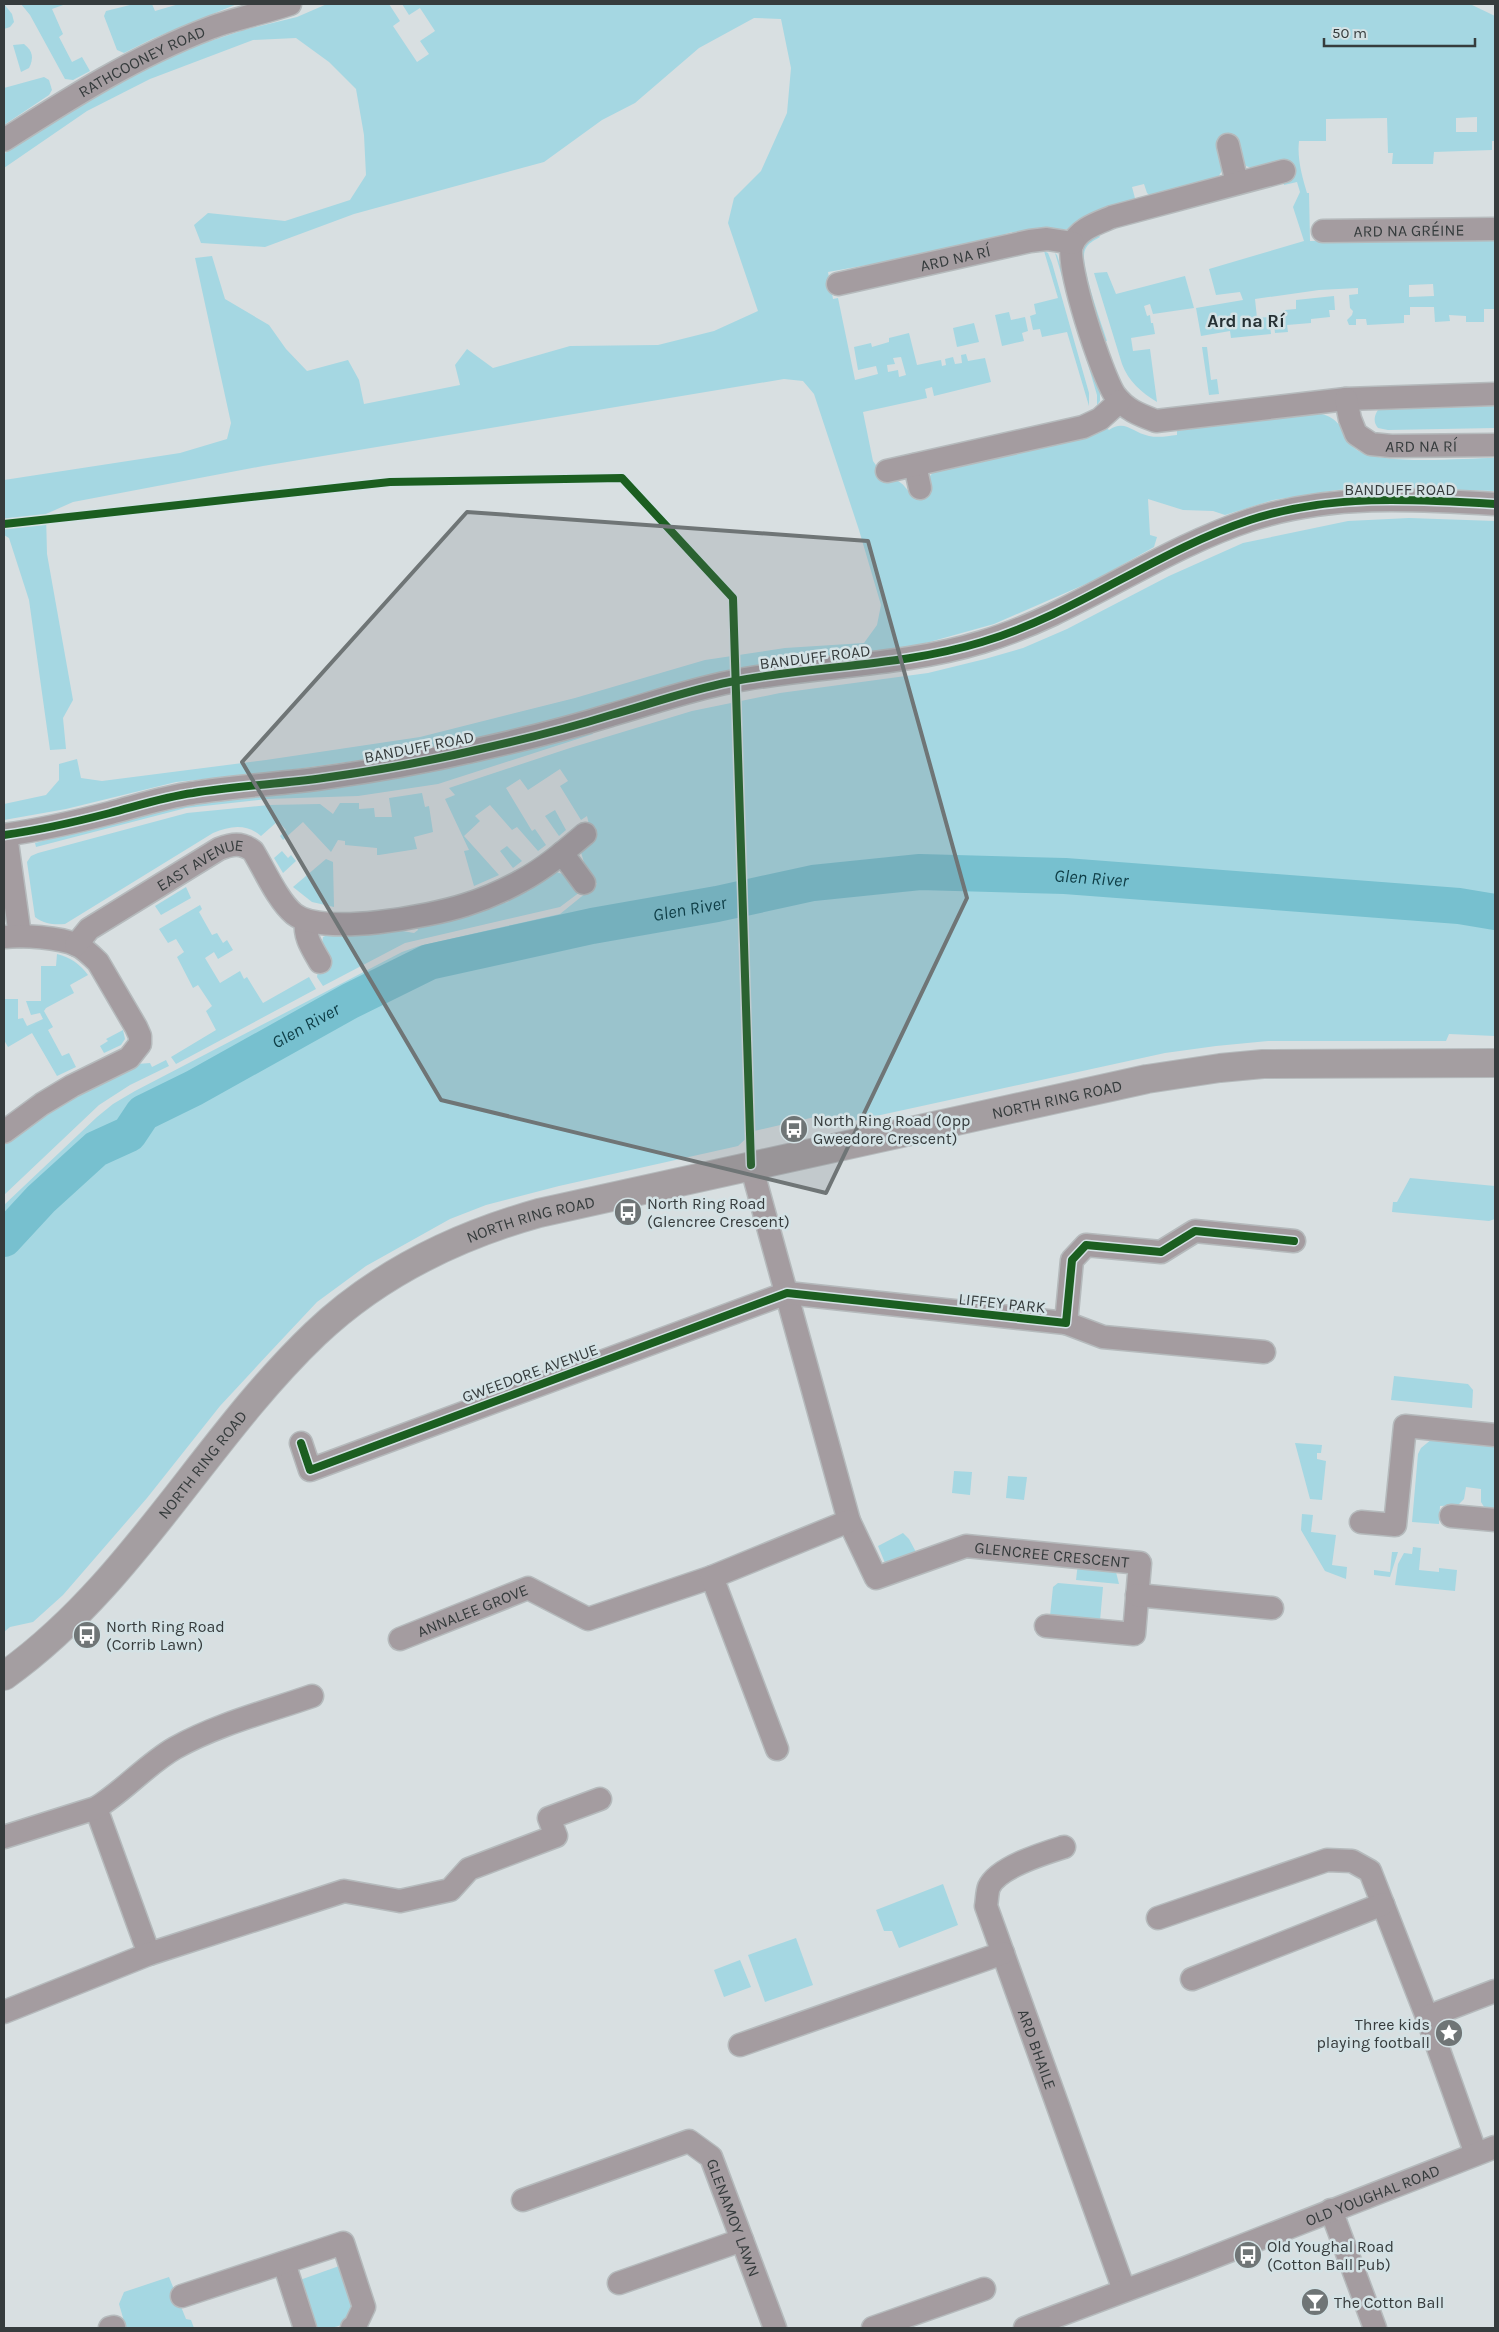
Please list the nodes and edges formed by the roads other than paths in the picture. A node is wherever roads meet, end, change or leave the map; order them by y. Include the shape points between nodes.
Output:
1 (290, 4) edge
2 (4, 140) edge
3 (1228, 145) dead end
4 (1284, 171) dead end
5 (1237, 183) junction
6 (1495, 229) edge
7 (1323, 231) dead end
8 (1073, 243) junction
9 (838, 284) dead end
10 (1495, 394) edge
11 (1346, 400) junction
12 (1120, 401) junction
13 (1495, 445) edge
14 (915, 465) junction
15 (887, 471) dead end
16 (920, 488) dead end
17 (1495, 504) edge
18 (585, 834) dead end
19 (5, 835) edge
20 (562, 853) junction
21 (584, 883) dead end
22 (306, 920) junction
23 (12, 937) edge
24 (76, 945) junction
25 (320, 962) dead end
26 (1495, 1063) edge
27 (4, 1132) edge
28 (751, 1166) junction
29 (1294, 1241) dead end
30 (787, 1293) junction
31 (1066, 1324) junction
32 (1264, 1352) dead end
33 (1495, 1435) edge
34 (301, 1443) dead end
35 (1452, 1516) dead end
36 (1495, 1520) edge
37 (849, 1521) junction
38 (1361, 1522) dead end
39 (712, 1577) junction
40 (1137, 1595) junction
41 (1272, 1608) dead end
42 (1046, 1626) dead end
43 (400, 1639) dead end
44 (4, 1676) edge
45 (312, 1696) dead end
46 (777, 1749) dead end
47 (600, 1799) dead end
48 (96, 1808) junction
49 (4, 1837) edge
50 (1064, 1847) dead end
51 (1383, 1904) junction
52 (1158, 1918) dead end
53 (1003, 1953) junction
54 (149, 1954) junction
55 (1192, 1979) dead end
56 (1495, 1990) edge
57 (4, 2012) edge
58 (1427, 2017) junction
59 (740, 2045) dead end
60 (1486, 2150) edge
61 (522, 2200) dead end
62 (1331, 2210) junction
63 (742, 2240) junction
64 (284, 2263) junction
65 (619, 2283) dead end
66 (984, 2290) dead end
67 (1124, 2290) junction
68 (182, 2296) dead end
69 (305, 2328) edge
70 (352, 2328) edge
71 (775, 2328) edge
72 (873, 2328) edge
73 (1025, 2328) edge
74 (1375, 2328) edge

1 - 2 street, RATHCOONEY ROAD via 212,27 148,54
3 - 5 street
4 - 5 street
5 - 8 street via 1112,217 1091,226
6 - 7 street, ARD NA GRÉINE
8 - 9 street, ARD NA RÍ via 1047,239 1030,241
8 - 12 street via 1070,262 1093,341 1107,381
10 - 11 street
11 - 12 street via 1156,421 1133,413
11 - 13 street, ARD NA RÍ via 1356,434 1371,444
12 - 14 street via 1100,419 1082,427
14 - 15 street
14 - 16 street
17 - 19 street, BANDUFF ROAD via 1380,499 1290,510 1250,520 1208,537 1057,612 982,642 885,662 729,682 577,725 447,756 322,778 189,793
18 - 20 street, EAST AVENUE
19 - 23 street
20 - 21 street
20 - 22 street, EAST AVENUE via 521,881 464,905 366,923 328,924
22 - 24 street, EAST AVENUE via 285,905 253,851 247,846 231,844 89,929
22 - 25 street via 308,941
23 - 24 street
24 - 27 street via 98,962 136,1027 140,1044 129,1058 72,1086
26 - 28 main road, NORTH RING ROAD via 1310,1062 1212,1069 1147,1079
28 - 30 street
28 - 44 main road, NORTH RING ROAD via 497,1225 435,1252 373,1289 317,1332 291,1359 75,1615
29 - 31 street, LIFFEY PARK via 1195,1230 1161,1252 1086,1245 1072,1260
30 - 31 street, LIFFEY PARK
30 - 34 street, GWEEDORE AVENUE via 310,1470
30 - 37 street
31 - 32 street, LIFFEY PARK via 1103,1337
33 - 38 street via 1404,1426 1395,1525
35 - 36 street
37 - 39 street, ANNALEE GROVE
37 - 40 street, GLENCREE CRESCENT via 876,1578 966,1546 1140,1563
39 - 43 street, ANNALEE GROVE via 588,1619 528,1588
39 - 46 street
40 - 41 street
40 - 42 street, GLENCREE CRESCENT via 1134,1634
45 - 48 street via 208,1732 174,1749
47 - 54 street via 549,1818 556,1836 469,1869 450,1890 400,1901 344,1890
48 - 49 street
48 - 54 street
50 - 53 street, ARD BHAILE via 1002,1873 989,1886 986,1906
51 - 52 street via 1370,1871 1352,1861 1327,1860
51 - 55 street
51 - 58 street
53 - 59 street
53 - 67 street, ARD BHAILE
54 - 57 street
56 - 58 street
58 - 60 street
60 - 62 street, OLD YOUGHAL ROAD
61 - 63 street, GLENAMOY LAWN via 688,2141 711,2157
62 - 67 street, OLD YOUGHAL ROAD
62 - 74 street
63 - 65 street
63 - 71 street, GLENAMOY LAWN
64 - 68 street
64 - 69 street
64 - 70 street via 343,2243 364,2307
66 - 72 street
67 - 73 street, OLD YOUGHAL ROAD

